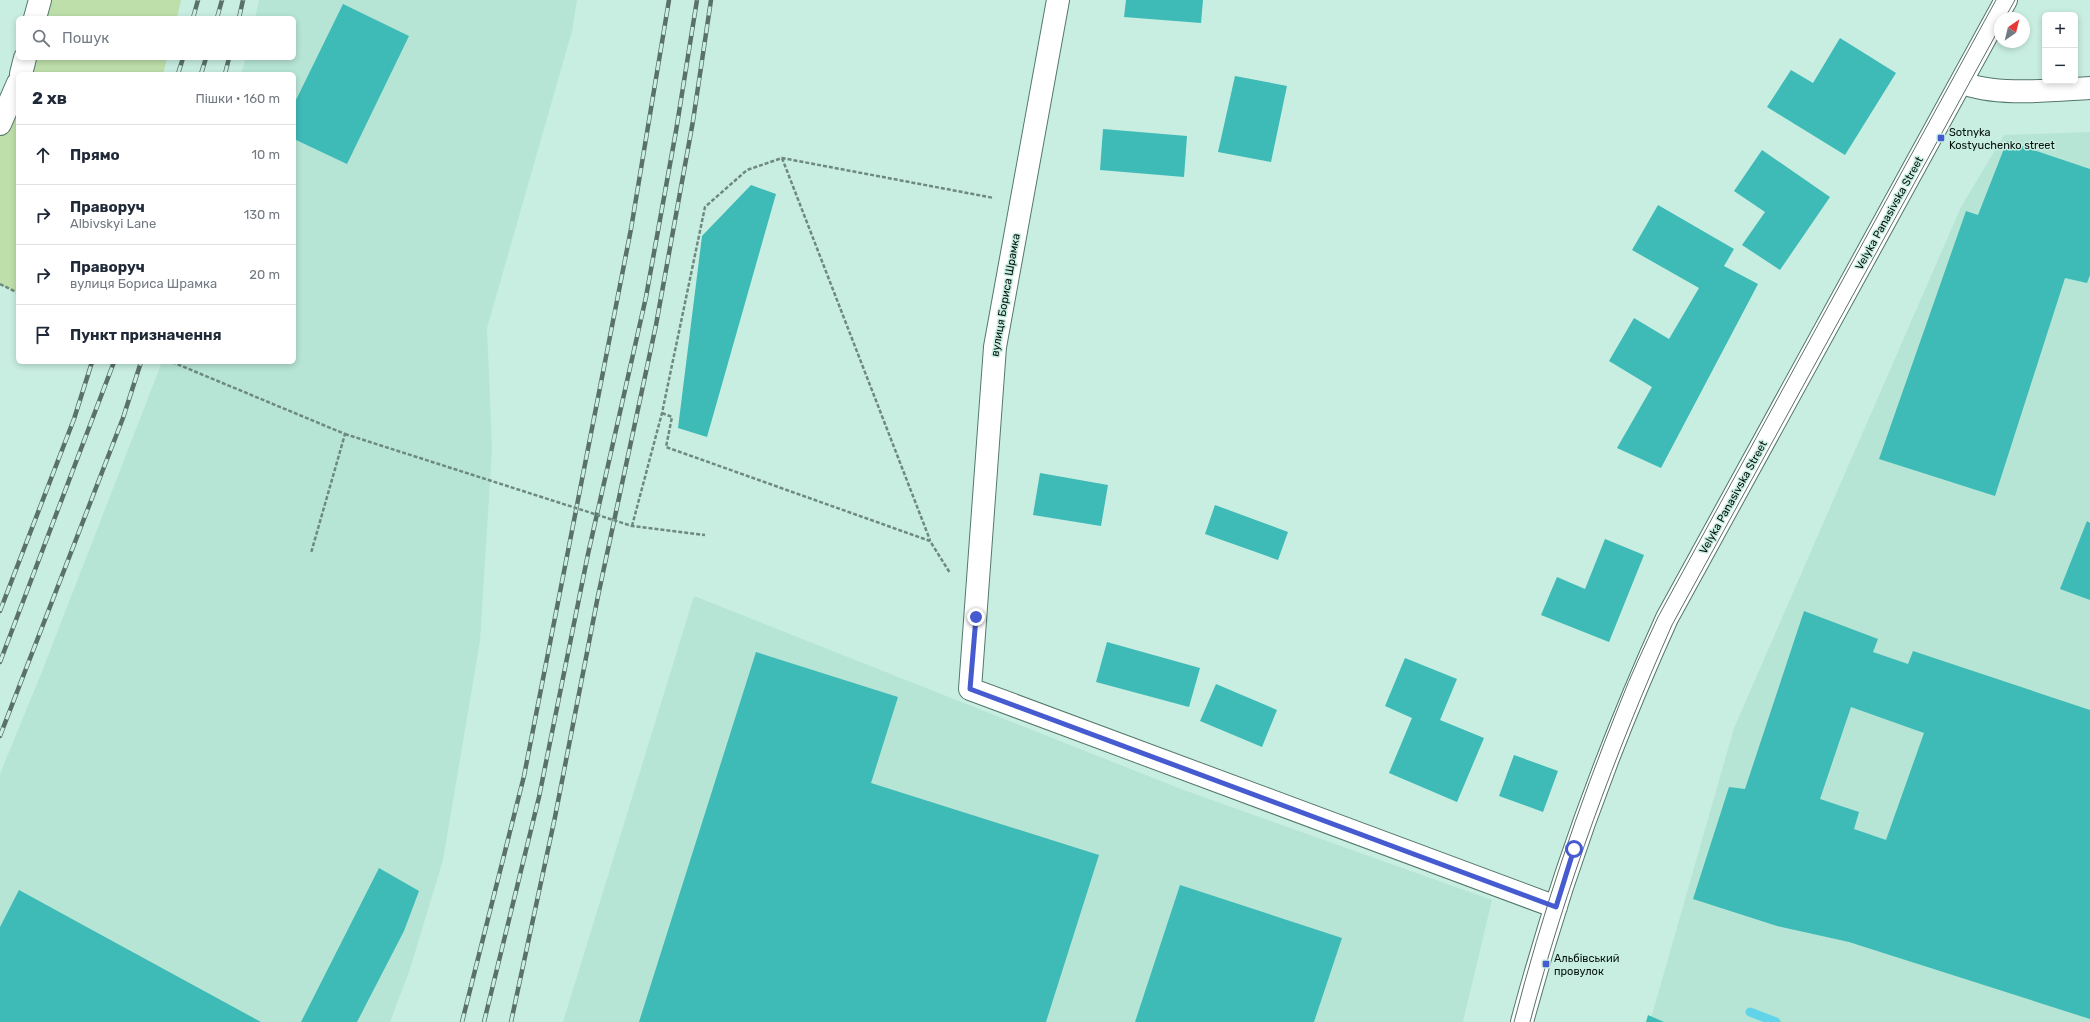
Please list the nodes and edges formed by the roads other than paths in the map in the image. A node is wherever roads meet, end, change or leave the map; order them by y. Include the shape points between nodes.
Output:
1 (40, 0) edge
2 (1058, 0) edge
3 (2006, 0) edge
4 (36, 16) edge
5 (24, 60) edge
6 (22, 72) edge
7 (1961, 82) junction
8 (16, 88) edge
9 (2090, 88) edge
10 (0, 124) edge
11 (1556, 907) junction
12 (1522, 1022) edge

1 - 4 street
2 - 11 street, вулиця Бориса Шрамка via 995,347 970,689
3 - 7 street, Velyka Panasivska Street
5 - 6 street
7 - 9 street via 1969,86 2016,92
7 - 11 street, Velyka Panasivska Street via 1666,618 1630,698 1574,849
8 - 10 street
11 - 12 street, Velyka Panasivska Street

